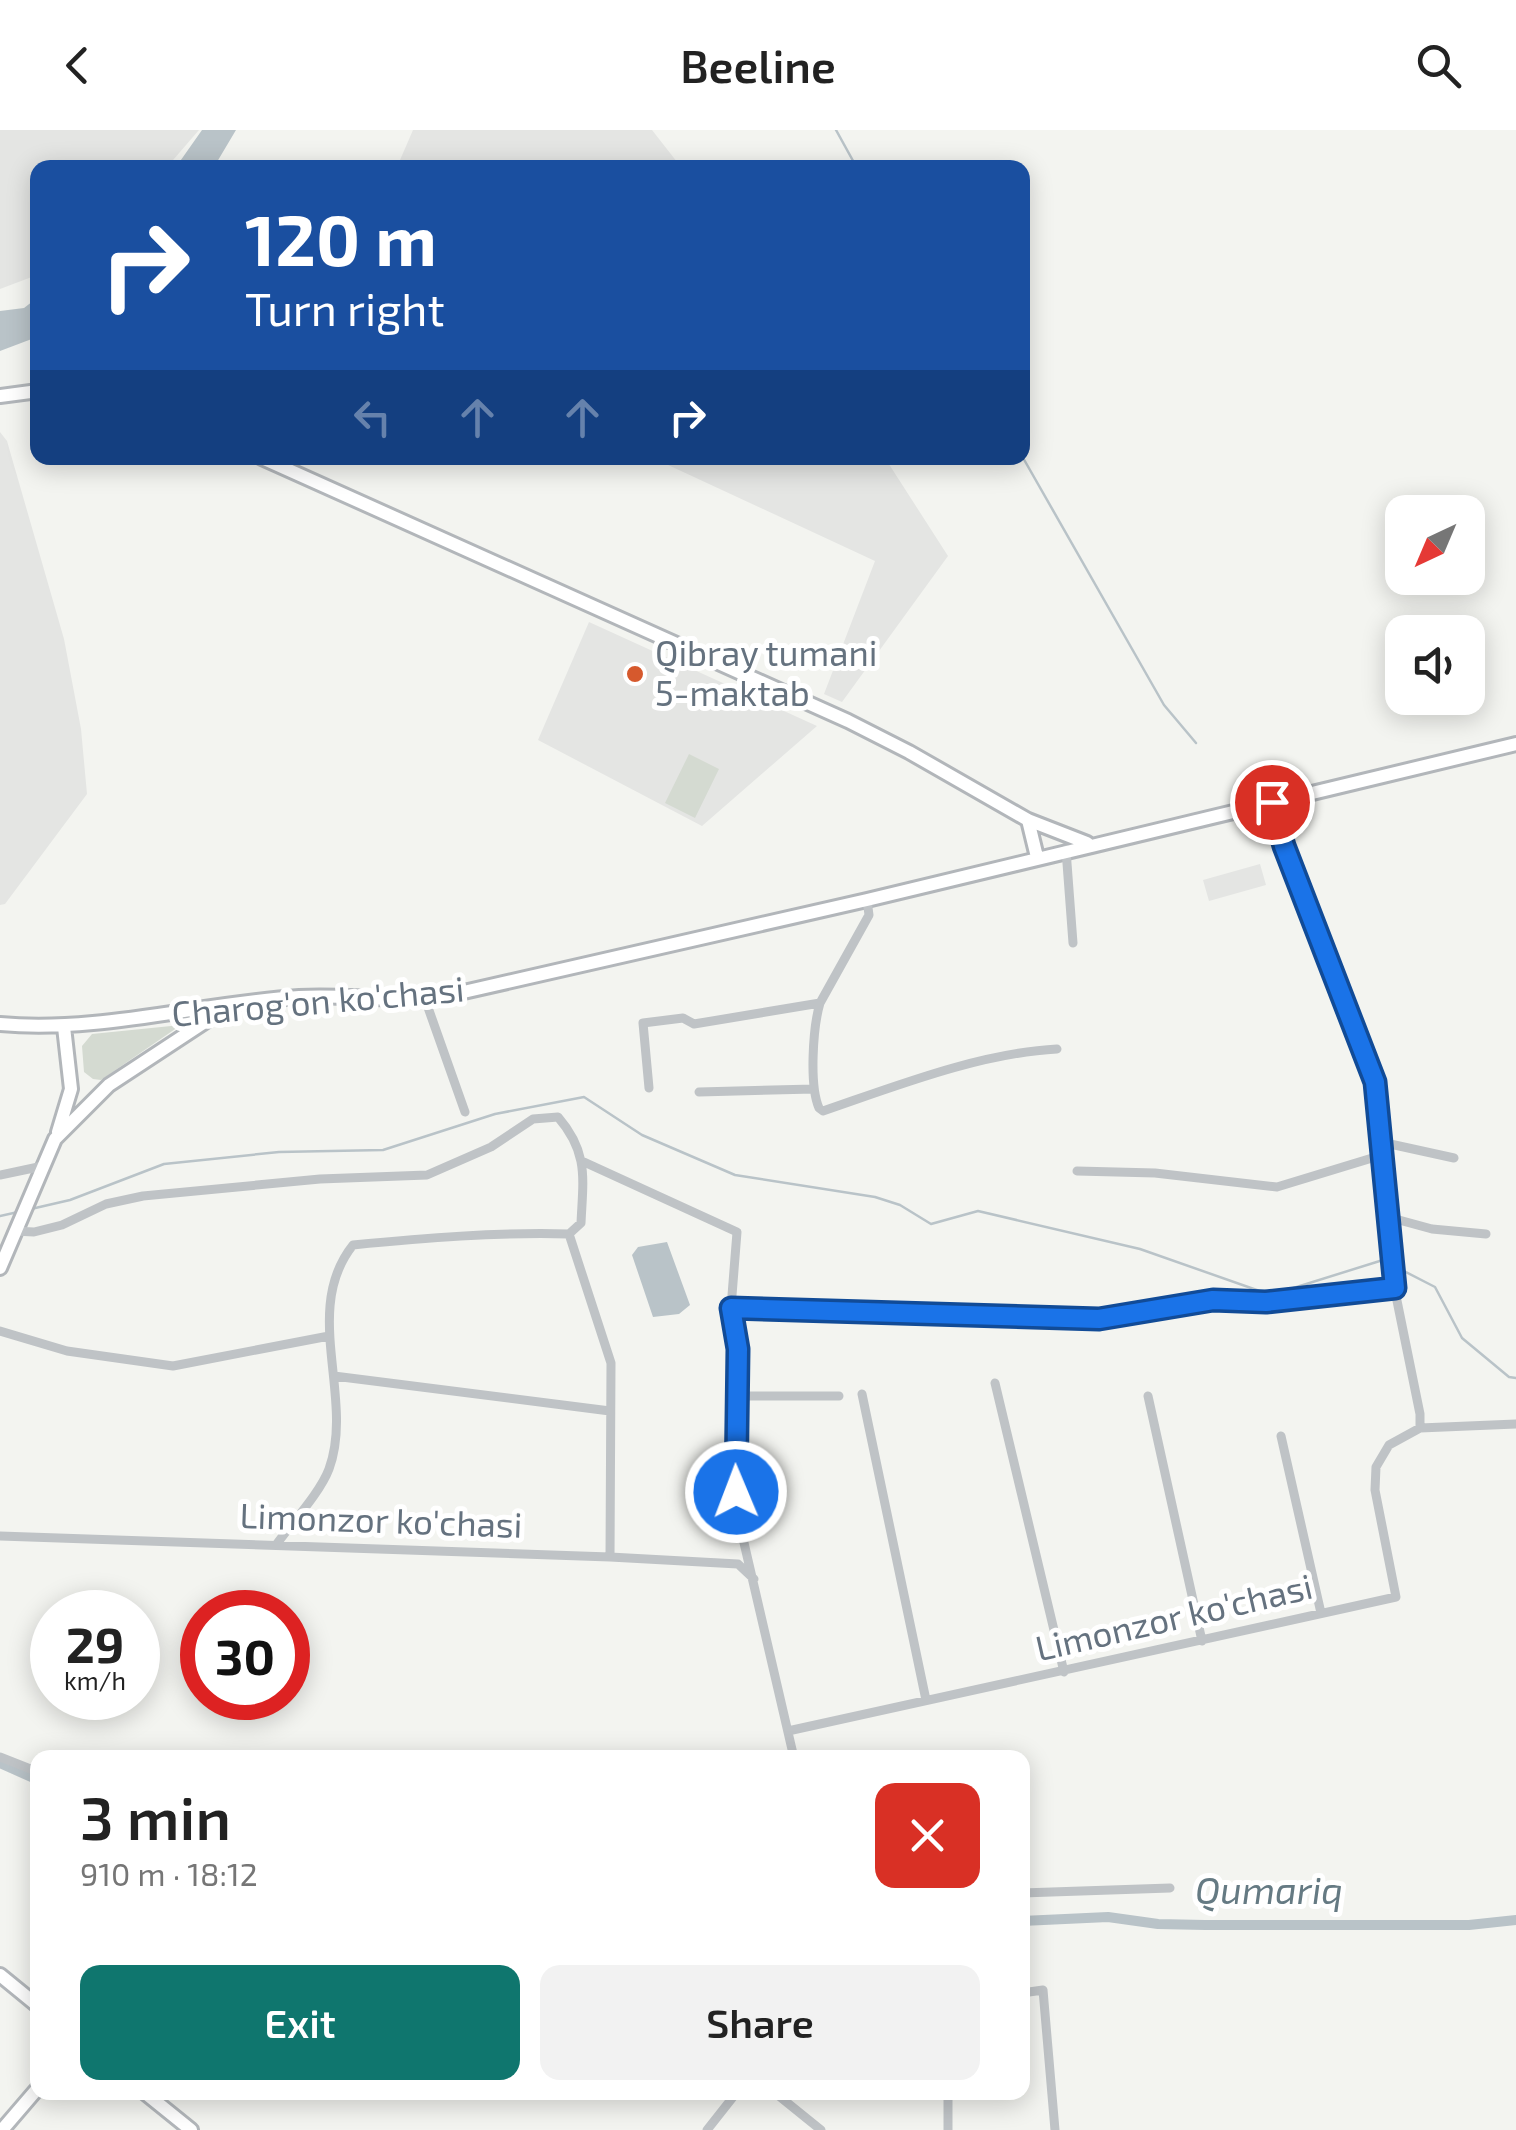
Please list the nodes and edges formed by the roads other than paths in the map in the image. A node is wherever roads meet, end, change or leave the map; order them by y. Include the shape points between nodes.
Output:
1 (30, 392) edge
2 (0, 396) edge
3 (278, 465) edge
4 (1516, 744) edge
5 (1272, 802) junction
6 (1028, 820) junction
7 (1090, 844) junction
8 (1066, 850) junction
9 (1037, 856) junction
10 (867, 900) junction
11 (1073, 943) dead end
12 (425, 999) junction
13 (820, 1003) junction
14 (230, 1006) junction
15 (0, 1024) edge
16 (64, 1027) junction
17 (1057, 1049) dead end
18 (649, 1088) dead end
19 (814, 1089) junction
20 (699, 1092) dead end
21 (465, 1112) dead end
22 (56, 1139) junction
23 (1381, 1142) junction
24 (1382, 1155) junction
25 (1454, 1158) dead end
26 (584, 1162) junction
27 (43, 1166) junction
28 (1077, 1171) dead end
29 (0, 1175) edge
30 (1388, 1217) junction
31 (18, 1225) junction
32 (569, 1234) junction
33 (1486, 1234) dead end
34 (0, 1268) edge
35 (1394, 1285) junction
36 (731, 1308) junction
37 (0, 1331) edge
38 (329, 1336) junction
39 (334, 1376) junction
40 (995, 1383) dead end
41 (862, 1394) dead end
42 (736, 1396) junction
43 (839, 1396) dead end
44 (1148, 1396) dead end
45 (610, 1410) junction
46 (1516, 1424) edge
47 (1420, 1428) junction
48 (1281, 1436) dead end
49 (0, 1536) edge
50 (276, 1545) junction
51 (610, 1556) junction
52 (754, 1579) junction
53 (1322, 1614) junction
54 (1202, 1642) junction
55 (1064, 1672) junction
56 (926, 1700) junction
57 (788, 1732) junction
58 (792, 1750) edge
59 (0, 1757) edge
60 (30, 1769) edge
61 (1170, 1888) dead end
62 (1030, 1893) edge
63 (0, 1976) edge
64 (1030, 1992) edge
65 (30, 2000) edge
66 (30, 2097) edge
67 (154, 2100) edge
68 (731, 2100) edge
69 (784, 2100) edge
70 (948, 2100) edge
71 (2, 2130) edge
72 (191, 2130) edge
73 (707, 2130) edge
74 (821, 2130) edge
75 (948, 2130) edge
76 (1055, 2130) edge

1 - 2 main road
3 - 6 main road via 848,721
4 - 5 main road, Charog'on ko'chasi
5 - 7 main road, Charog'on ko'chasi
5 - 23 street via 1375,1082
6 - 7 main road
6 - 9 main road
7 - 8 main road, Charog'on ko'chasi
8 - 9 main road, Charog'on ko'chasi
8 - 11 street
9 - 10 main road, Charog'on ko'chasi
10 - 12 main road, Charog'on ko'chasi
10 - 13 street via 869,915
12 - 14 main road, Charog'on ko'chasi via 301,997
12 - 21 street
13 - 18 street via 694,1024 683,1018 643,1023
13 - 19 street
14 - 16 main road, Charog'on ko'chasi
14 - 22 main road via 109,1085
15 - 16 main road, Charog'on ko'chasi
16 - 22 main road via 70,1089
17 - 19 street via 1028,1050 824,1110
19 - 20 street
22 - 27 main road
23 - 24 street
23 - 25 street
24 - 28 street via 1277,1186
24 - 30 street
26 - 31 street via 558,1117 532,1118 491,1147 427,1175 143,1196 34,1232
26 - 32 street via 581,1223
26 - 36 street via 737,1232
27 - 29 street
27 - 31 main road
30 - 33 street via 1432,1230
30 - 35 street
31 - 34 main road
32 - 38 street via 353,1245 334,1282
32 - 45 street via 612,1363
35 - 36 street via 1266,1302 1213,1300 1099,1319
35 - 47 street
36 - 42 street
37 - 38 street via 67,1351 173,1366
38 - 39 street
39 - 45 street
39 - 50 street via 336,1435 328,1472
40 - 55 street
41 - 56 street
42 - 43 street
42 - 52 street via 738,1517
44 - 54 street
45 - 51 street
46 - 47 street
47 - 53 street, Limonzor ko'chasi via 1389,1445 1376,1467 1396,1598
48 - 53 street
49 - 50 street, Limonzor ko'chasi
50 - 51 street, Limonzor ko'chasi
51 - 52 street, Limonzor ko'chasi via 738,1564
52 - 57 street
53 - 54 street, Limonzor ko'chasi
54 - 55 street, Limonzor ko'chasi
55 - 56 street, Limonzor ko'chasi
56 - 57 street, Limonzor ko'chasi
57 - 58 street
59 - 60 street
61 - 62 street
63 - 65 main road
64 - 76 street via 1043,1990
66 - 71 main road
67 - 72 main road
68 - 73 street
69 - 74 street
70 - 75 street

